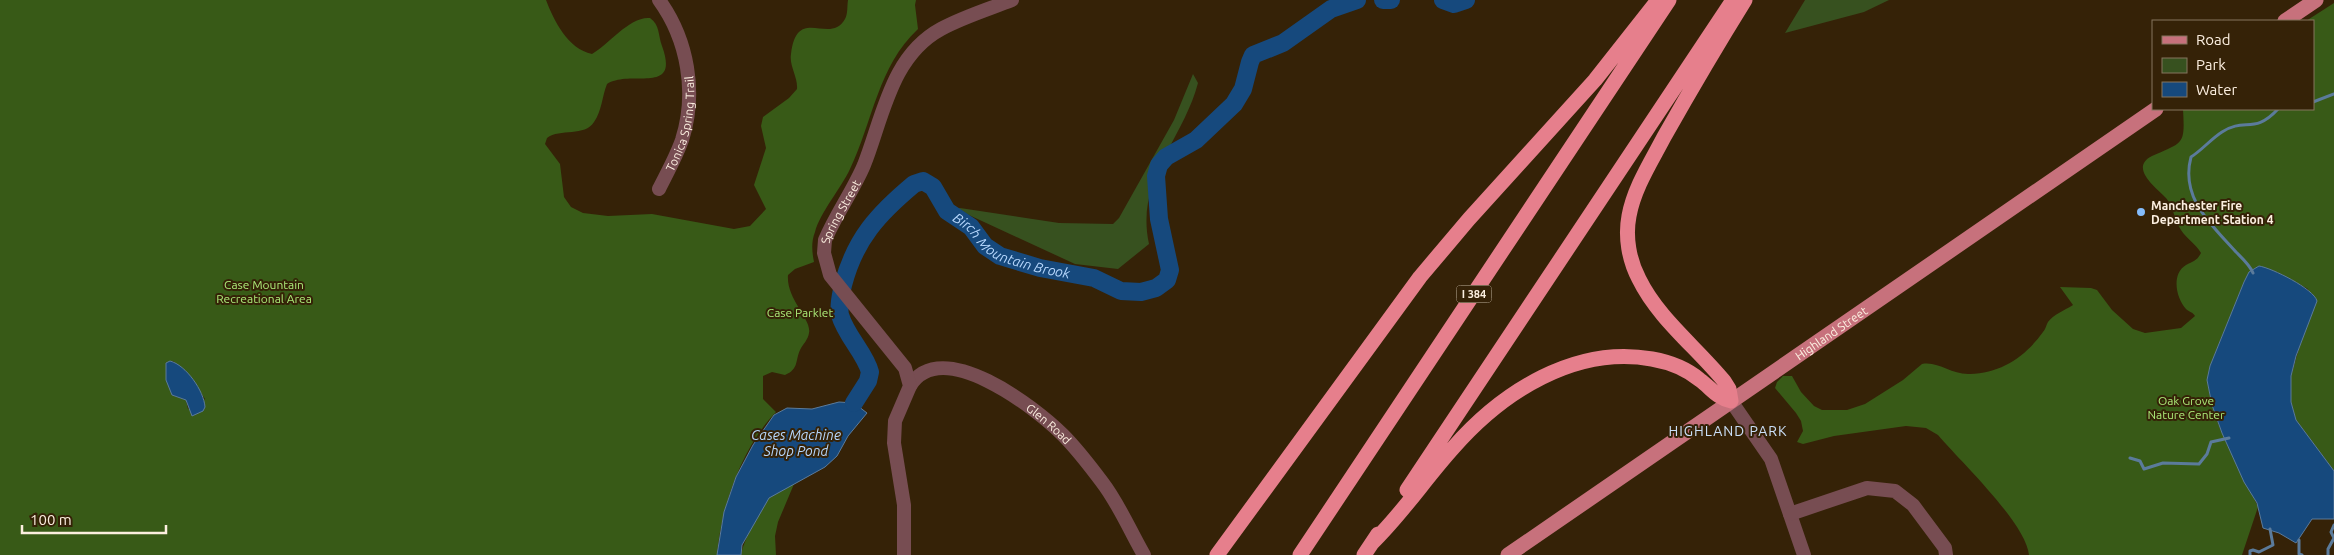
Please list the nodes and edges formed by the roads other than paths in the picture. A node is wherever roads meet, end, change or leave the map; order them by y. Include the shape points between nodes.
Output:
1 (659, 0) edge
2 (1012, 0) edge
3 (1658, 0) edge
4 (1669, 0) edge
5 (1733, 0) edge
6 (1745, 0) edge
7 (2316, 0) edge
8 (2286, 20) edge
9 (1723, 24) junction
10 (1640, 33) junction
11 (2155, 110) edge
12 (659, 189) dead end
13 (910, 386) junction
14 (1731, 401) junction
15 (1790, 514) junction
16 (1368, 549) edge
17 (904, 555) edge
18 (1144, 555) edge
19 (1217, 555) edge
20 (1300, 555) edge
21 (1508, 555) edge
22 (1804, 555) edge
23 (1946, 555) edge

1 - 12 street, Tonica Spring Trail via 680,38 689,90 686,126
2 - 13 street, Spring Street via 941,29 912,53 894,80 863,166 825,240 826,267 905,368
3 - 10 highway
4 - 10 highway, I 384
5 - 9 highway
6 - 9 highway
7 - 8 main road
9 - 14 highway via 1643,176 1632,205 1628,230 1630,255 1642,285 1659,309 1724,381
9 - 16 highway
10 - 19 highway via 1420,277
10 - 20 highway, I 384
11 - 14 main road, Highland Street
13 - 17 street via 895,421 894,443 904,506
13 - 18 street, Glen Road via 925,370 955,369 980,377 1014,396 1062,435 1103,483
14 - 15 street via 1768,454
14 - 16 highway via 1719,397 1686,371 1654,359 1607,358 1560,369 1514,394 1480,420
14 - 21 main road, Highland Street
15 - 22 street
15 - 23 street via 1867,488 1895,491 1913,505 1945,548

